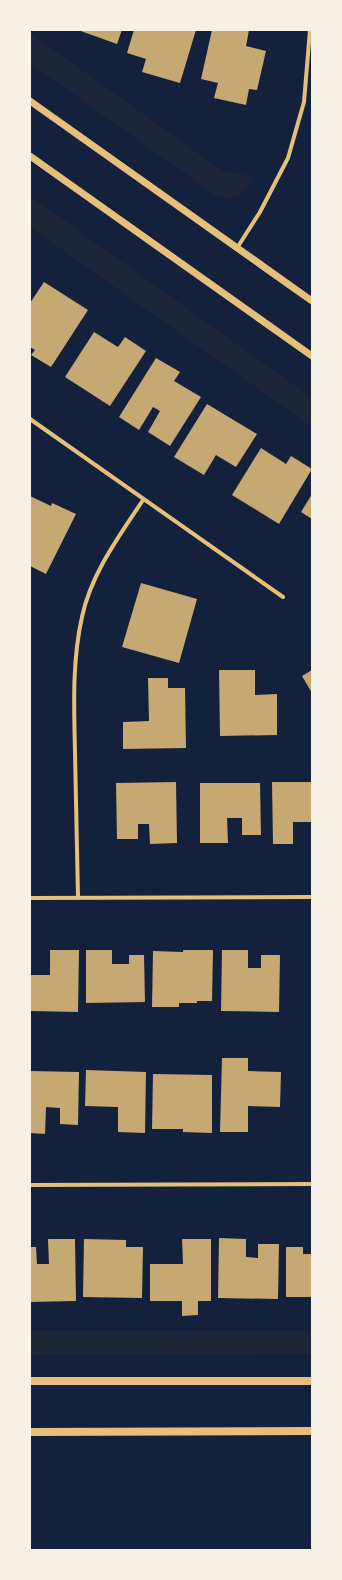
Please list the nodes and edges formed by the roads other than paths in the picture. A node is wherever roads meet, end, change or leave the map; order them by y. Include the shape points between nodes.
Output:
1 (310, 30) edge
2 (30, 101) edge
3 (30, 156) edge
4 (237, 248) junction
5 (312, 301) edge
6 (312, 356) edge
7 (30, 419) edge
8 (143, 500) junction
9 (283, 597) dead end
10 (30, 898) edge
11 (78, 898) junction
12 (312, 898) edge
13 (312, 1184) edge
14 (30, 1185) edge
15 (30, 1380) edge
16 (312, 1381) edge
17 (312, 1431) edge
18 (30, 1432) edge

1 - 4 street via 304,102 288,158 260,212
2 - 4 street
3 - 6 street
4 - 5 street
7 - 8 street
8 - 9 street
8 - 11 street via 110,550 90,590 82,616 74,689
10 - 11 street
11 - 12 street
13 - 14 street
15 - 16 main road
17 - 18 main road

